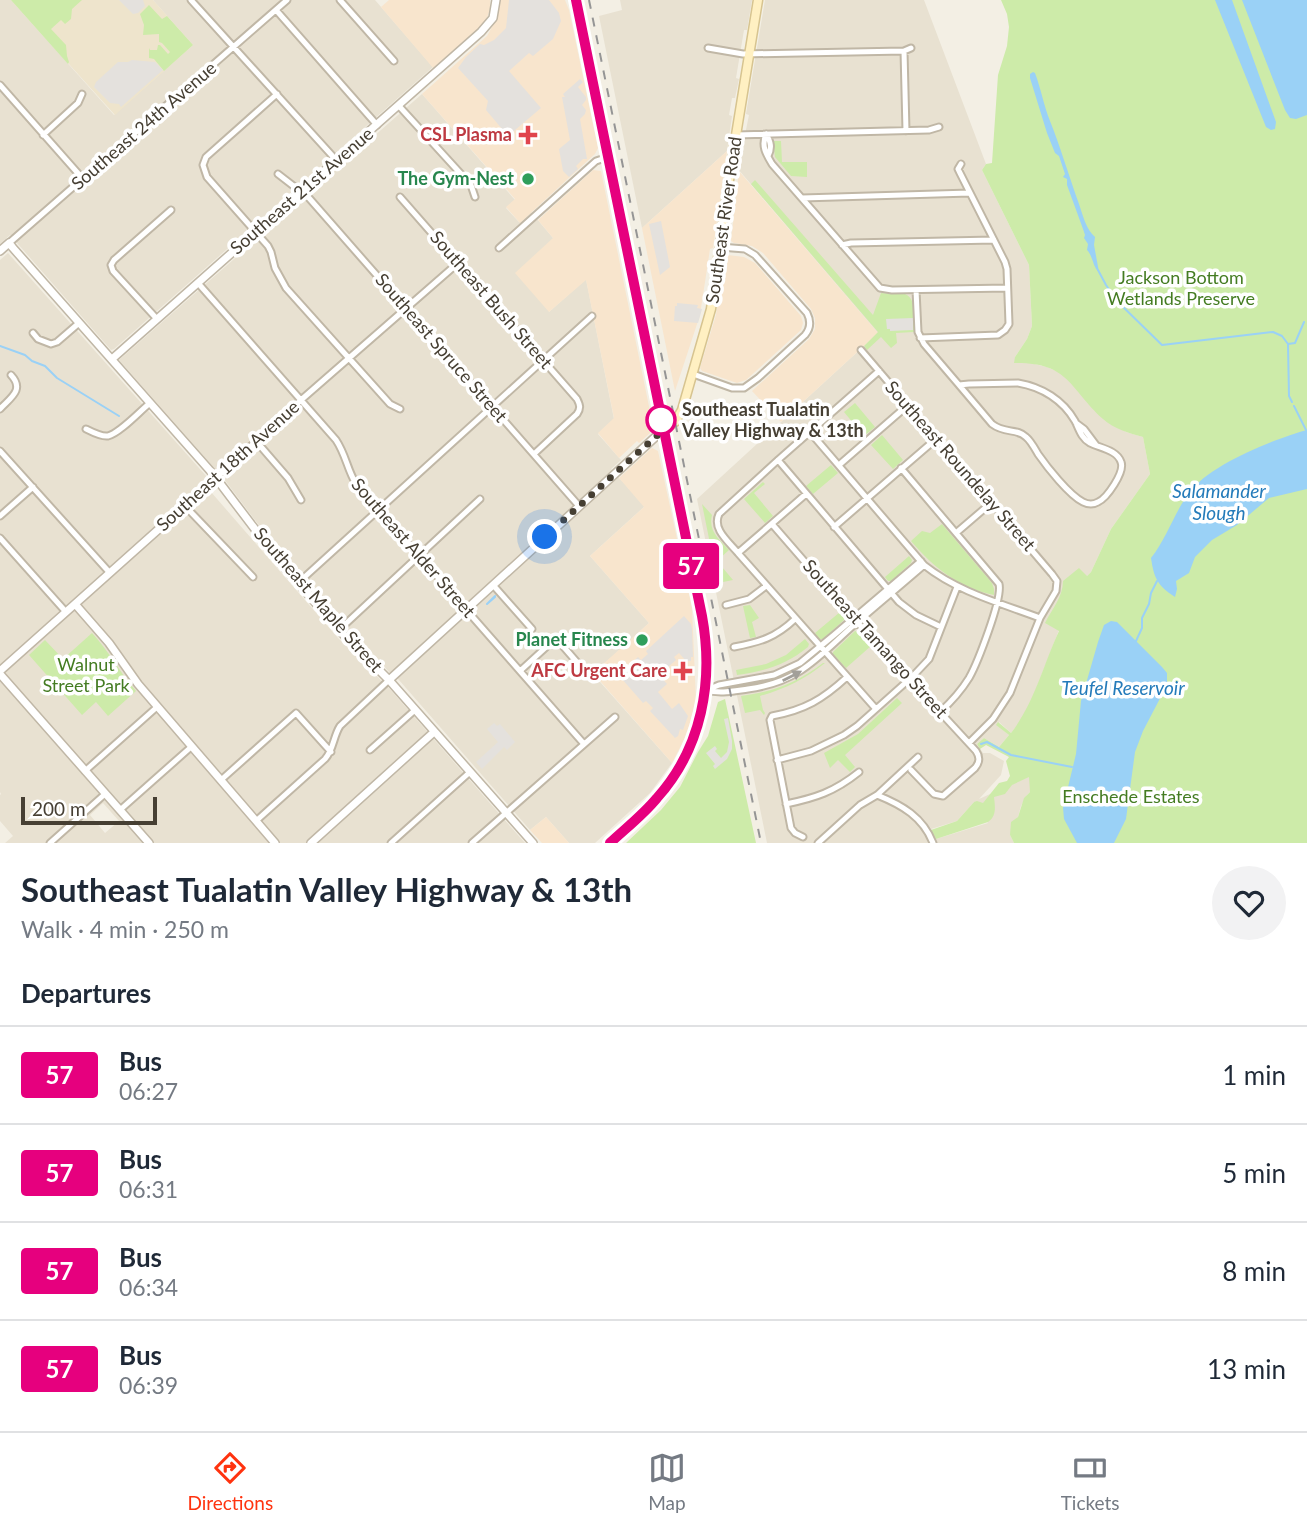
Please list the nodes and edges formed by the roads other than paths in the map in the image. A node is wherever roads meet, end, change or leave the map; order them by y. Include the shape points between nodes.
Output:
1 (191, 0) edge
2 (287, 0) edge
3 (340, 0) edge
4 (494, 0) edge
5 (576, 0) edge
6 (758, 0) edge
7 (276, 10) junction
8 (234, 47) junction
9 (708, 48) dead end
10 (911, 48) dead end
11 (904, 51) junction
12 (749, 54) junction
13 (394, 61) dead end
14 (0, 85) edge
15 (82, 94) dead end
16 (277, 94) junction
17 (399, 106) junction
18 (377, 125) junction
19 (939, 127) dead end
20 (906, 131) junction
21 (766, 134) junction
22 (43, 135) junction
23 (736, 135) junction
24 (608, 157) junction
25 (337, 161) junction
26 (961, 164) dead end
27 (278, 174) dead end
28 (83, 179) junction
29 (301, 192) junction
30 (970, 193) junction
31 (400, 197) dead end
32 (475, 197) dead end
33 (802, 198) junction
34 (171, 210) dead end
35 (256, 232) junction
36 (994, 240) junction
37 (9, 243) junction
38 (842, 245) junction
39 (499, 248) dead end
40 (724, 248) junction
41 (0, 251) edge
42 (458, 263) junction
43 (198, 283) junction
44 (1007, 288) junction
45 (916, 290) junction
46 (406, 309) junction
47 (592, 316) dead end
48 (156, 319) junction
49 (79, 323) junction
50 (33, 333) dead end
51 (920, 338) junction
52 (861, 350) dead end
53 (349, 358) junction
54 (112, 359) junction
55 (543, 360) junction
56 (879, 372) junction
57 (693, 374) junction
58 (11, 375) dead end
59 (959, 385) junction
60 (301, 400) junction
61 (150, 403) junction
62 (908, 405) junction
63 (492, 407) junction
64 (400, 409) dead end
65 (0, 410) edge
66 (86, 429) dead end
67 (663, 430) junction
68 (810, 432) junction
69 (936, 439) junction
70 (256, 441) junction
71 (0, 451) edge
72 (534, 454) junction
73 (778, 460) junction
74 (839, 465) junction
75 (901, 468) junction
76 (216, 478) junction
77 (33, 487) junction
78 (806, 494) junction
79 (480, 499) dead end
80 (867, 499) junction
81 (301, 500) dead end
82 (991, 503) junction
83 (185, 506) junction
84 (579, 506) junction
85 (378, 510) junction
86 (0, 516) edge
87 (772, 524) junction
88 (834, 527) junction
89 (956, 533) junction
90 (0, 538) edge
91 (738, 553) junction
92 (420, 556) junction
93 (922, 563) junction
94 (110, 573) junction
95 (253, 577) dead end
96 (298, 583) junction
97 (493, 585) junction
98 (766, 586) junction
99 (957, 587) junction
100 (890, 591) junction
101 (998, 602) junction
102 (75, 604) junction
103 (726, 605) dead end
104 (466, 610) junction
105 (66, 612) junction
106 (1040, 618) junction
107 (796, 619) junction
108 (856, 620) junction
109 (942, 627) junction
110 (532, 629) dead end
111 (339, 630) junction
112 (734, 647) dead end
113 (820, 647) junction
114 (825, 653) junction
115 (520, 671) junction
116 (0, 673) edge
117 (587, 675) dead end
118 (847, 677) junction
119 (909, 679) junction
120 (389, 680) junction
121 (706, 690) junction
122 (157, 707) junction
123 (876, 709) junction
124 (415, 710) junction
125 (940, 712) junction
126 (615, 717) dead end
127 (435, 732) junction
128 (969, 743) junction
129 (584, 744) junction
130 (191, 747) junction
131 (370, 750) dead end
132 (331, 752) junction
133 (918, 757) dead end
134 (777, 760) junction
135 (911, 770) dead end
136 (85, 771) junction
137 (470, 772) junction
138 (859, 772) dead end
139 (221, 780) junction
140 (105, 793) junction
141 (877, 794) junction
142 (786, 804) junction
143 (120, 810) junction
144 (506, 813) junction
145 (256, 821) junction
146 (803, 838) dead end
147 (50, 843) edge
148 (149, 843) edge
149 (275, 843) edge
150 (311, 843) edge
151 (391, 843) edge
152 (472, 843) edge
153 (533, 843) edge
154 (610, 843) edge
155 (818, 843) edge
156 (933, 843) edge

1 - 8 street
2 - 7 street, Southeast 24th Avenue
3 - 13 street
4 - 17 street, Southeast 21st Avenue via 493,18 481,32
5 - 24 main road
6 - 12 main road, Southeast River Road
7 - 8 street, Southeast 24th Avenue
7 - 18 street
8 - 16 street
8 - 28 street, Southeast 24th Avenue
9 - 12 street
10 - 11 street
11 - 12 street
11 - 20 street
12 - 23 main road, Southeast River Road
14 - 22 street
15 - 22 street
16 - 25 street
16 - 35 street via 206,157 203,165 207,177
17 - 18 street, Southeast 21st Avenue
17 - 32 street via 471,185
18 - 25 street, Southeast 21st Avenue
19 - 20 street
20 - 21 street
21 - 23 street
21 - 33 street via 771,141 768,156 772,164
22 - 28 street
23 - 40 main road, Southeast River Road
24 - 39 street via 596,161
24 - 67 main road
25 - 29 street, Southeast 21st Avenue
26 - 30 street via 958,169
27 - 29 street, Southeast Spruce Street
28 - 37 street, Southeast 24th Avenue
29 - 35 street, Southeast 21st Avenue
29 - 46 street, Southeast Spruce Street
30 - 33 street
30 - 36 street
31 - 42 street, Southeast Bush Street
33 - 38 street
34 - 48 street via 111,265
35 - 43 street, Southeast 21st Avenue
35 - 53 street via 271,252 286,288
36 - 38 street
36 - 44 street via 1006,262
37 - 41 street, Southeast 24th Avenue
37 - 49 street, Southeast Maple Street
38 - 45 street via 880,288
40 - 57 main road, Southeast River Road
40 - 57 street via 745,249 762,261 807,313 808,331 744,388
42 - 46 street, Southeast 18th Avenue
42 - 55 street, Southeast Bush Street
43 - 48 street, Southeast 21st Avenue
43 - 60 street, Southeast Alder Street
44 - 45 street
44 - 51 street via 1009,324 1002,333
45 - 51 street
46 - 53 street, Southeast 18th Avenue
46 - 63 street, Southeast Spruce Street
47 - 55 street
48 - 54 street, Southeast 21st Avenue
49 - 50 street via 51,344
49 - 54 street, Southeast Maple Street
51 - 59 street
52 - 56 street, Southeast Roundelay Street
53 - 60 street, Southeast 18th Avenue
53 - 64 street via 390,404
54 - 61 street, Southeast Maple Street
55 - 63 street
55 - 72 street, Southeast Bush Street via 577,399 580,410
56 - 62 street, Southeast Roundelay Street
56 - 68 street
57 - 67 main road, Southeast River Road via 680,414
58 - 65 street via 17,388
59 - 59 street via 998,429 1026,437 1077,498 1097,503 1109,492 1122,463 1115,454 1085,439 1052,396 1018,383
60 - 70 street, Southeast 18th Avenue
60 - 85 street, Southeast Alder Street via 336,440 356,484
61 - 66 street via 109,436
61 - 76 street, Southeast Maple Street
62 - 69 street, Southeast Roundelay Street
62 - 74 street
63 - 72 street, Southeast Spruce Street
63 - 85 street
67 - 84 street
67 - 121 main road via 704,631
68 - 73 street
68 - 74 street
69 - 75 street
69 - 82 street, Southeast Roundelay Street
70 - 76 street, Southeast 18th Avenue
70 - 81 street
71 - 77 street
72 - 84 street, Southeast Spruce Street
73 - 78 street
73 - 91 street via 719,514 718,529
74 - 80 street
75 - 80 street
75 - 89 street
76 - 83 street, Southeast 18th Avenue
76 - 96 street, Southeast Maple Street
77 - 86 street
77 - 94 street
78 - 87 street
78 - 88 street
79 - 92 street
80 - 88 street
80 - 93 street
82 - 89 street
82 - 106 street, Southeast Roundelay Street via 1057,584
83 - 94 street, Southeast 18th Avenue
83 - 95 street
84 - 97 street
85 - 92 street, Southeast Alder Street
85 - 96 street
87 - 91 street
87 - 108 street, Southeast Tamango Street
88 - 100 street
89 - 101 street via 1001,587
90 - 105 street
91 - 98 street
92 - 104 street, Southeast Alder Street
92 - 111 street
93 - 99 street
93 - 100 street
94 - 102 street, Southeast 18th Avenue
96 - 111 street, Southeast Maple Street
97 - 104 street
97 - 110 street
98 - 103 street via 749,599
98 - 107 street
99 - 101 street
99 - 109 street
100 - 108 street
100 - 109 street via 910,611
101 - 106 street
101 - 125 street via 970,677
102 - 105 street, Southeast 18th Avenue
102 - 122 street
104 - 115 street, Southeast Alder Street
104 - 120 street
105 - 116 street, Southeast 18th Avenue
106 - 128 street via 1010,693
107 - 112 street via 767,639
107 - 113 street
108 - 113 street
108 - 114 street
108 - 119 street, Southeast Tamango Street
109 - 119 street via 929,659
111 - 120 street, Southeast Maple Street
113 - 114 street
113 - 121 street via 774,675
114 - 118 street
121 -> 114 street via 719,693 774,684
115 - 117 street via 556,638
115 - 129 street, Southeast Alder Street
116 - 136 street
118 - 123 street
118 - 134 street via 817,701 771,718
119 - 123 street
119 - 125 street, Southeast Tamango Street
120 - 124 street, Southeast Maple Street
120 - 132 street via 340,726
121 - 154 main road via 686,757 669,784
122 - 130 street
122 - 136 street
123 - 134 street via 825,746
124 - 127 street, Southeast Maple Street
124 - 131 street
125 - 128 street, Southeast Tamango Street
126 - 129 street
127 - 137 street, Southeast Maple Street
127 - 150 street
128 - 135 street, Southeast Tamango Street via 979,762 946,794 933,793
129 - 144 street
130 - 139 street
130 - 143 street
132 - 139 street via 296,713
132 - 145 street
133 - 141 street
134 - 142 street
136 - 140 street
137 - 144 street, Southeast Maple Street
137 - 151 street
138 - 142 street via 820,796
139 - 145 street
140 - 143 street
140 - 147 street
141 - 155 street
141 - 156 street via 911,812
142 - 146 street via 791,828
143 - 148 street
144 - 152 street
144 - 153 street, Southeast Maple Street
145 - 149 street

